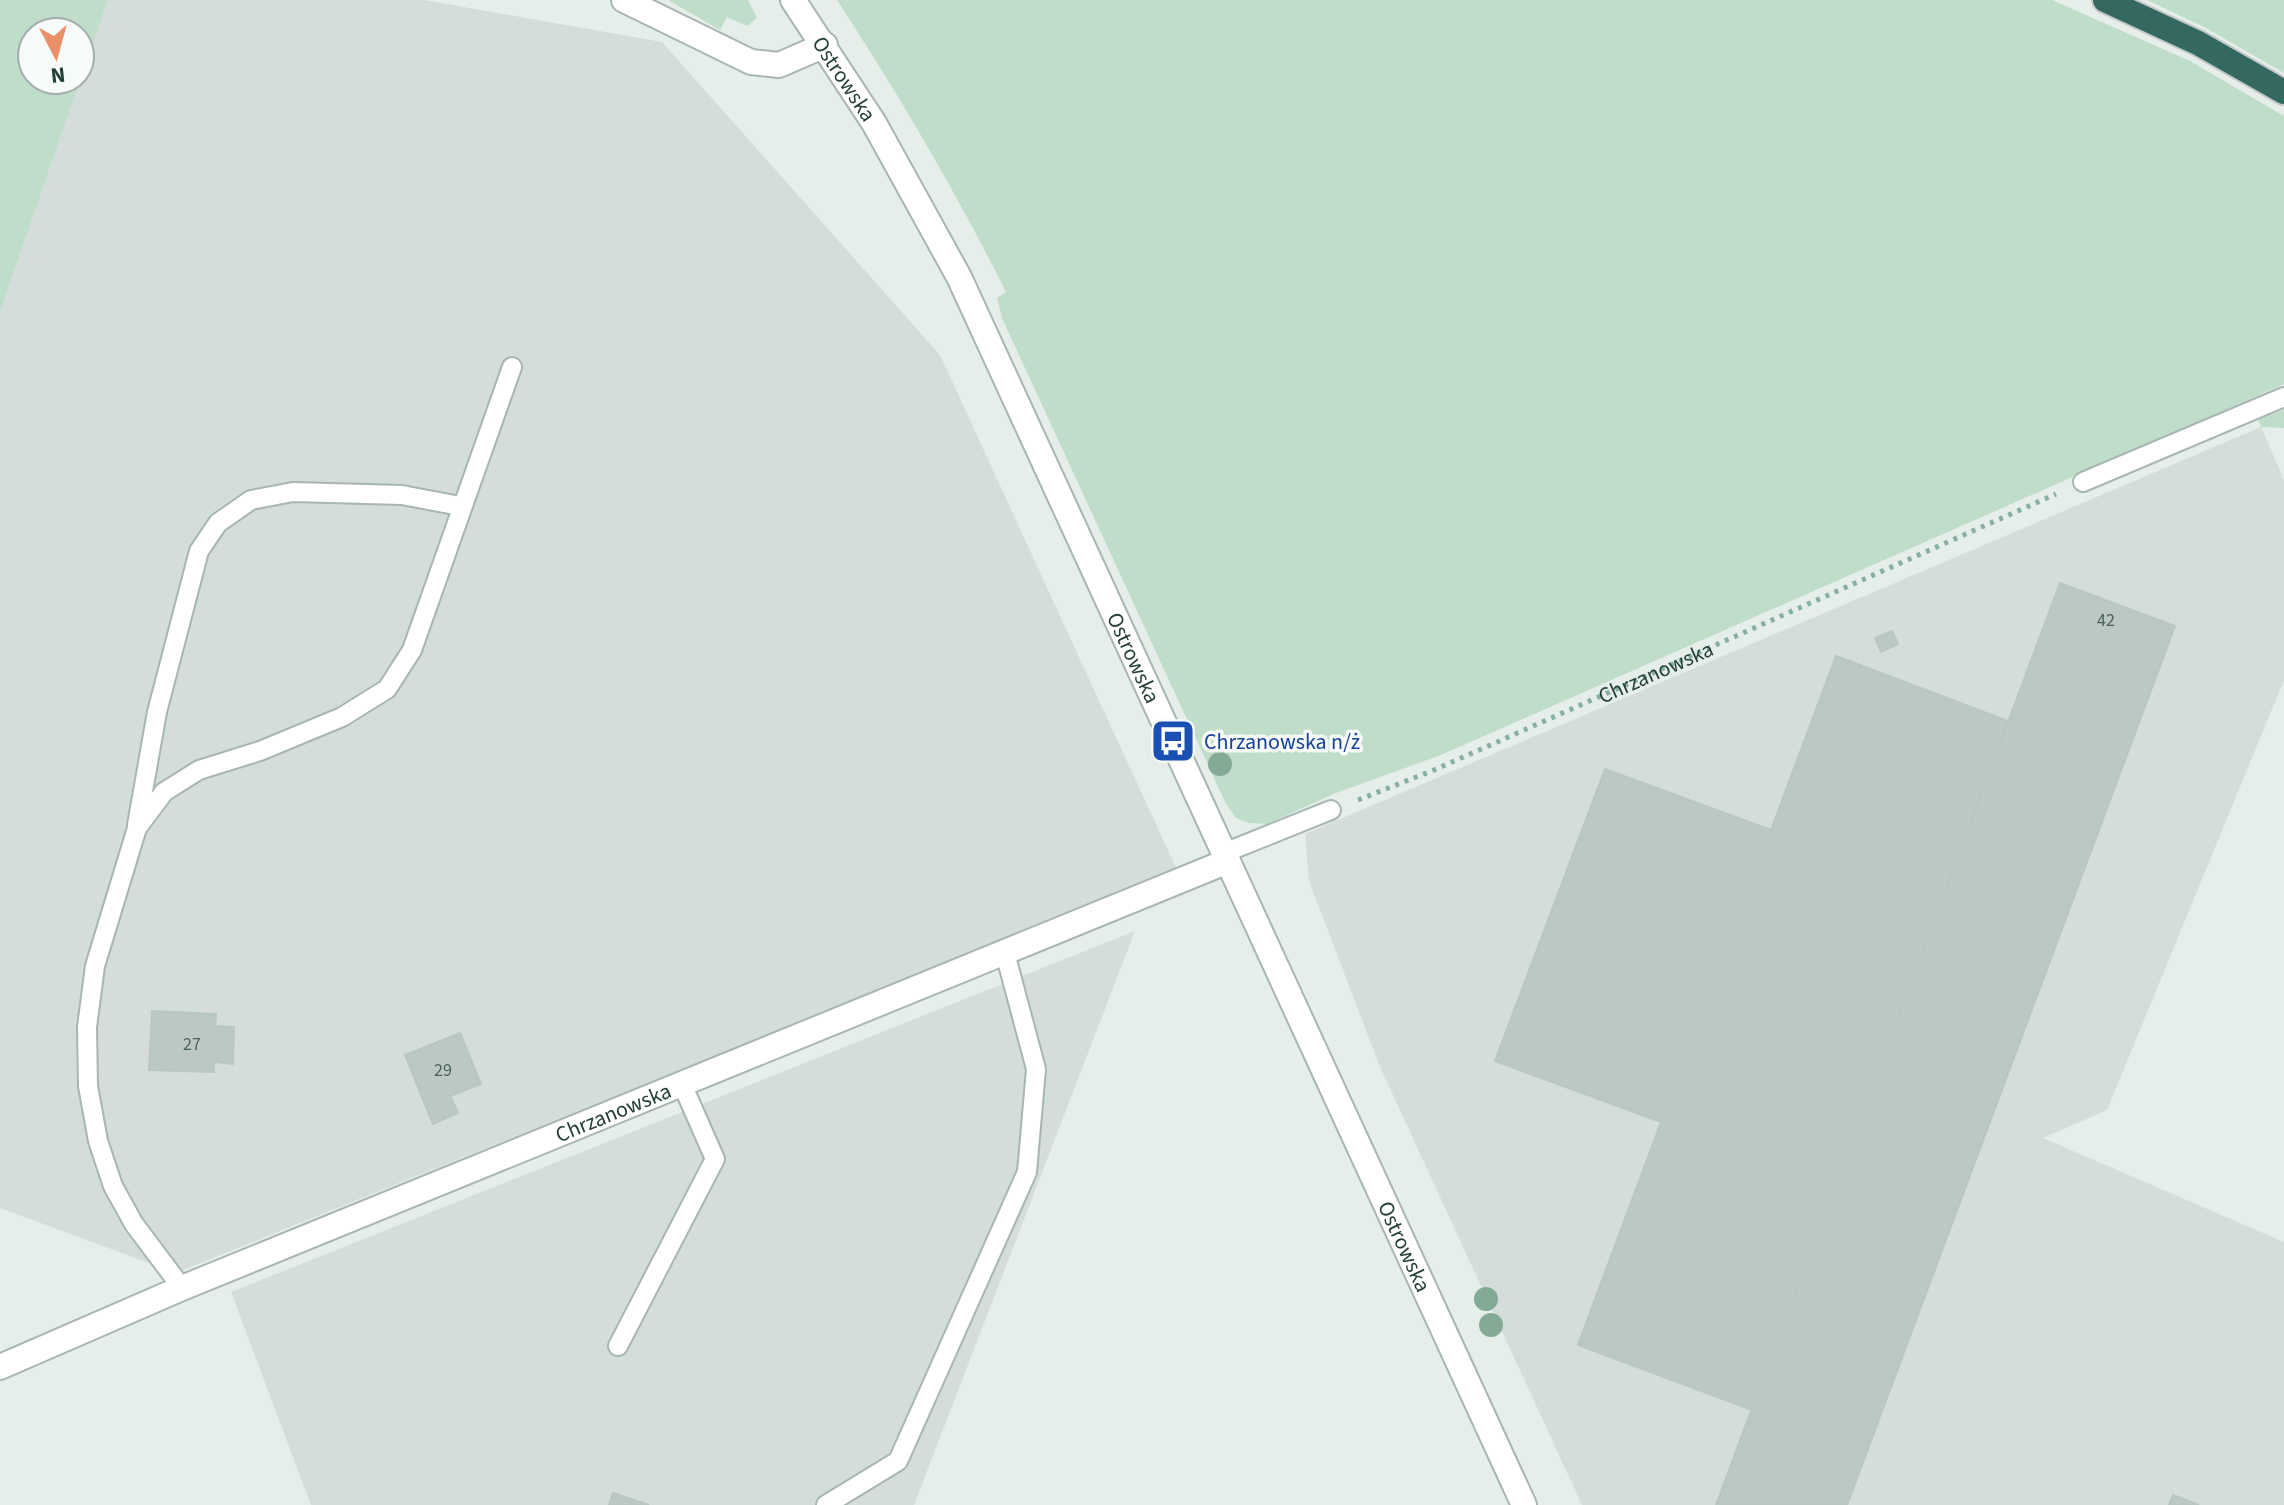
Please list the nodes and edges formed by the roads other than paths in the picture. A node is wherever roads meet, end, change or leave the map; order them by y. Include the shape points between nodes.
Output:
1 (624, 0) edge
2 (793, 0) edge
3 (2105, 0) edge
4 (825, 45) junction
5 (2284, 92) edge
6 (512, 367) dead end
7 (2284, 397) edge
8 (2083, 482) road end
9 (460, 506) junction
10 (1331, 810) road end
11 (137, 828) junction
12 (1226, 857) junction
13 (1005, 953) junction
14 (682, 1084) junction
15 (182, 1288) junction
16 (618, 1346) dead end
17 (0, 1367) edge
18 (826, 1505) edge
19 (1524, 1505) edge

1 - 4 street via 751,62 779,65
2 - 4 street, Ostrowska
3 - 5 highway via 2198,43
4 - 12 street, Ostrowska via 959,277
6 - 9 lane
7 - 8 lane
9 - 11 lane via 412,650 387,689 342,717 199,770 164,792
9 - 11 lane via 402,495 293,492 251,500 218,523 199,551 157,712
10 - 12 lane, Chrzanowska
11 - 15 lane via 95,966 87,1027 88,1086 113,1186
12 - 13 street, Chrzanowska
12 - 19 street, Ostrowska
13 - 14 street, Chrzanowska
13 - 18 lane via 1036,1069 1027,1172 898,1461
14 - 15 street, Chrzanowska
14 - 16 lane via 715,1159
15 - 17 street, Chrzanowska

